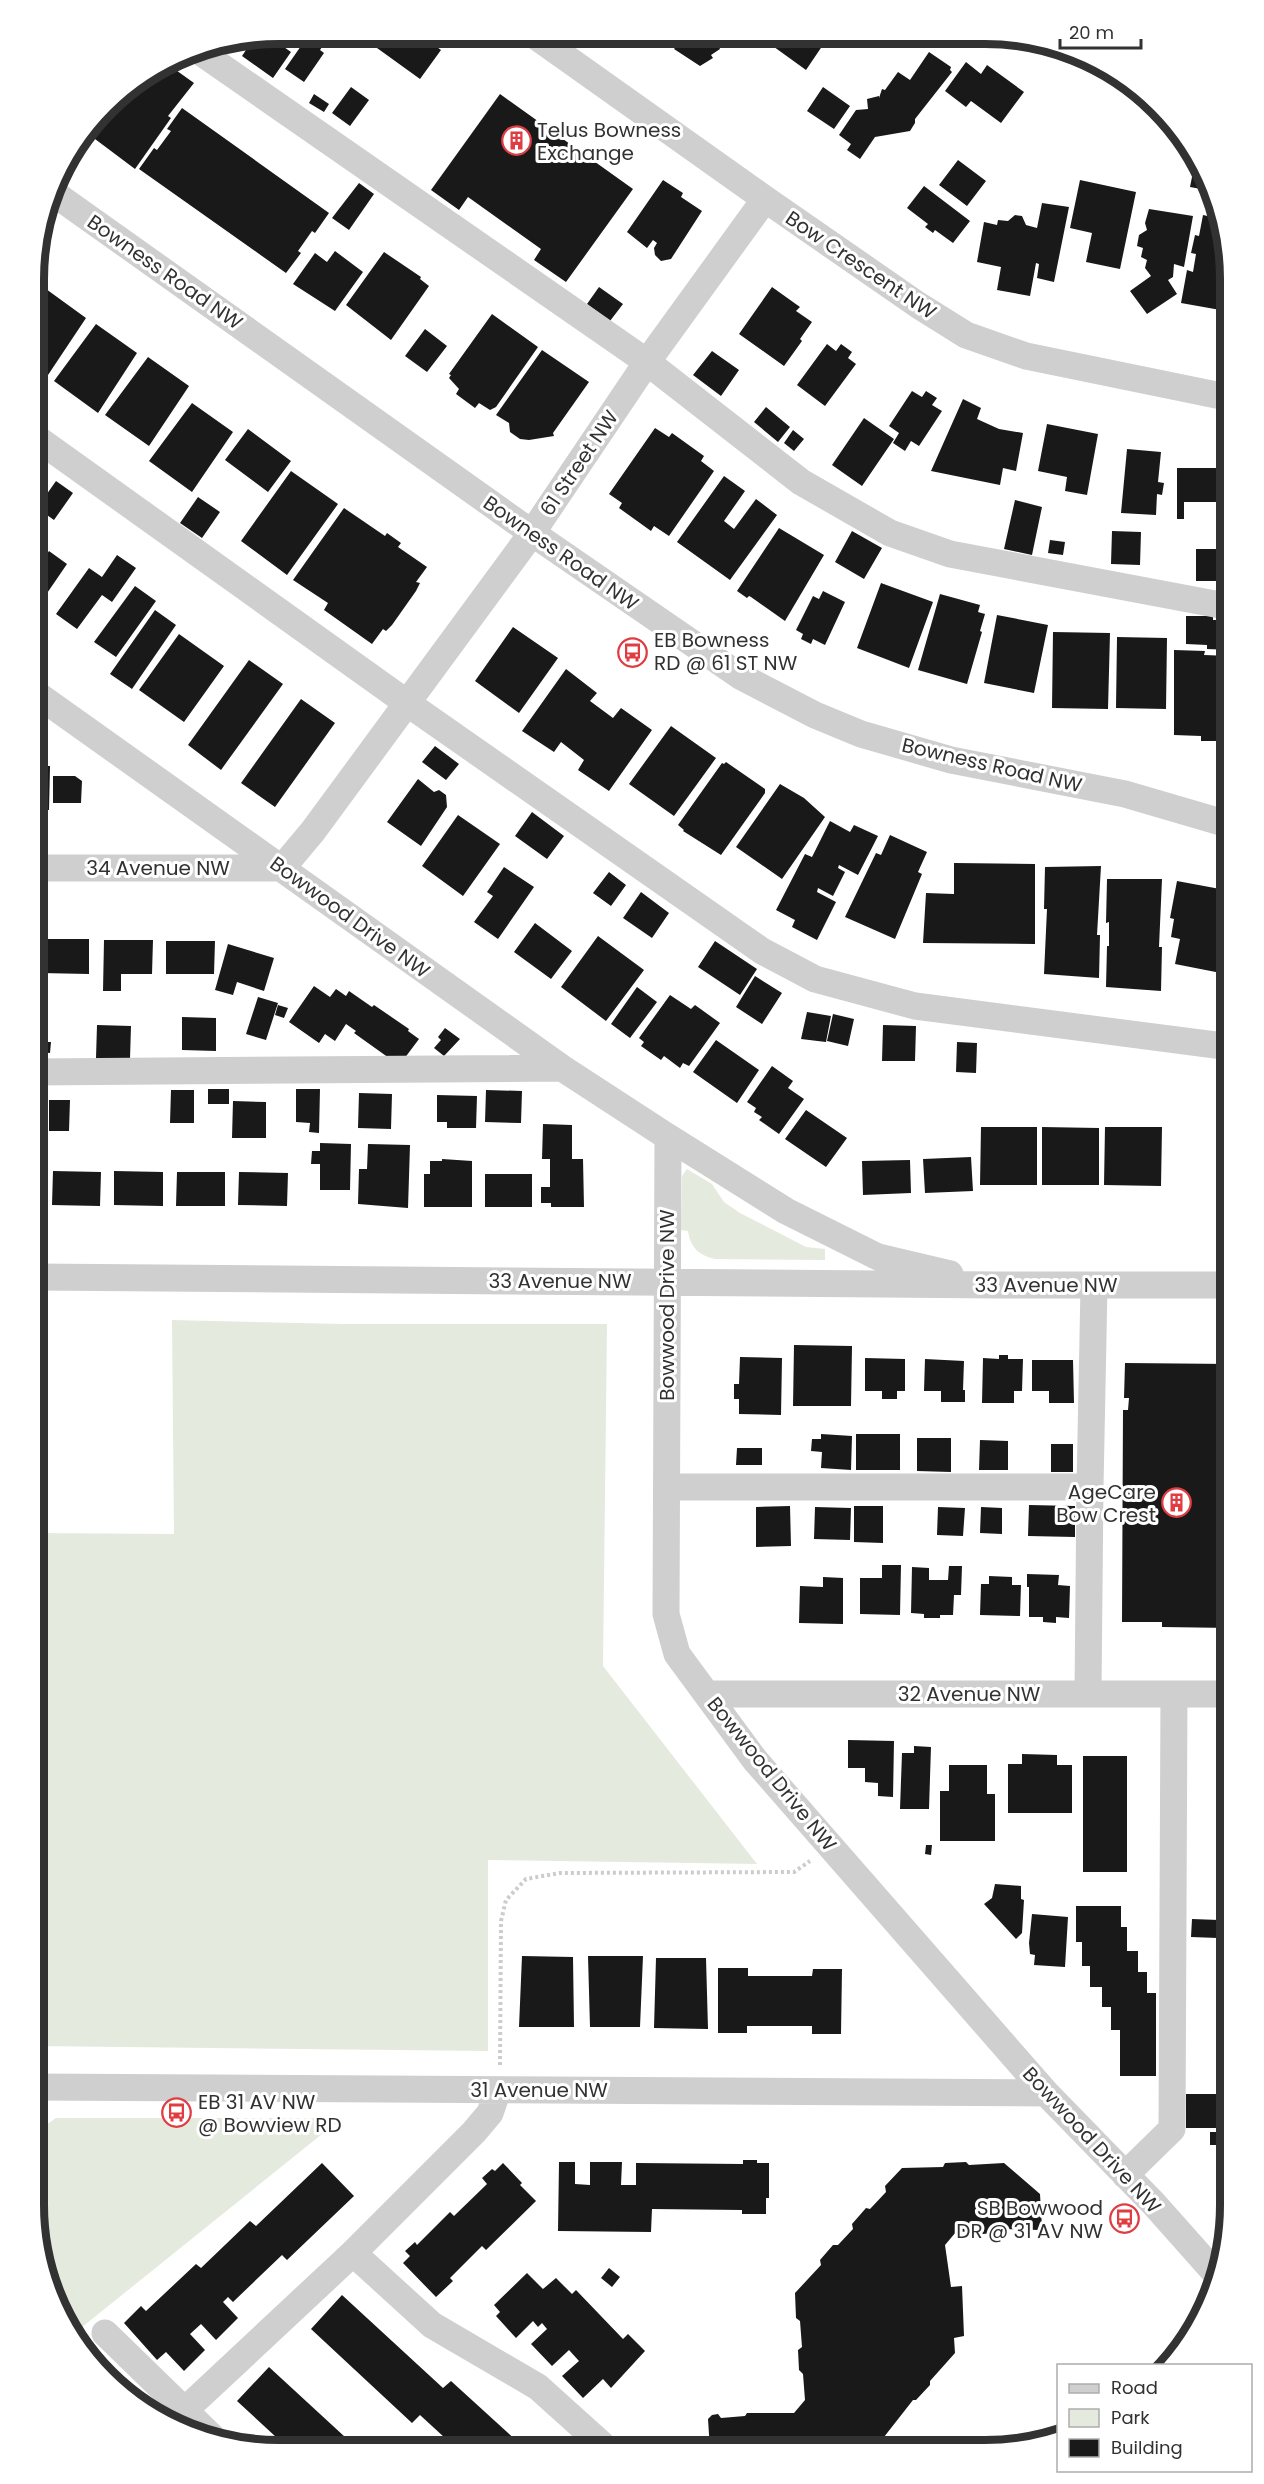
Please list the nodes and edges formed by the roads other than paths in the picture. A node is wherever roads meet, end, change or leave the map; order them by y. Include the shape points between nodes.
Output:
1 (547, 44) edge
2 (205, 55) edge
3 (58, 196) edge
4 (765, 199) junction
5 (647, 362) junction
6 (1220, 396) edge
7 (44, 443) edge
8 (532, 533) junction
9 (1220, 605) edge
10 (44, 699) edge
11 (407, 703) junction
12 (1220, 822) edge
13 (44, 868) edge
14 (282, 868) junction
15 (1220, 1046) edge
16 (562, 1068) junction
17 (44, 1072) edge
18 (668, 1137) junction
19 (44, 1277) edge
20 (667, 1281) junction
21 (998, 1285) junction
22 (1220, 1285) edge
23 (1094, 1286) junction
24 (667, 1487) junction
25 (1090, 1487) junction
26 (1088, 1693) junction
27 (707, 1694) junction
28 (1174, 1694) junction
29 (1220, 1694) edge
30 (44, 2087) edge
31 (498, 2090) junction
32 (1046, 2093) junction
33 (1125, 2175) junction
34 (353, 2253) junction
35 (1211, 2269) edge
36 (105, 2333) dead end
37 (184, 2411) junction
38 (201, 2427) edge
39 (597, 2440) edge

1 - 4 street, Bow Crescent NW
2 - 5 street
3 - 8 street, Bowness Road NW
4 - 5 street, 61 Street NW
4 - 6 street, Bow Crescent NW via 966,335 1026,357
5 - 8 street, 61 Street NW
5 - 9 street via 801,482 890,533 950,554
7 - 11 street
8 - 11 street, 61 Street NW
8 - 12 street, Bowness Road NW via 740,676 815,715 861,734 951,760 1125,794
10 - 14 street, Bowwood Drive NW
11 - 14 street, 61 Street NW
11 - 15 street via 762,951 816,979 915,1006
13 - 14 street, 34 Avenue NW
14 - 16 street, Bowwood Drive NW
16 - 17 street
16 - 18 street, Bowwood Drive NW
18 - 20 street, Bowwood Drive NW
18 - 21 street, Bowwood Drive NW via 786,1211 878,1257
19 - 20 street, 33 Avenue NW
20 - 21 street, 33 Avenue NW
20 - 24 street, Bowwood Drive NW
21 - 23 street, 33 Avenue NW
22 - 23 street, 33 Avenue NW
23 - 25 street
24 - 25 street
24 - 27 street, Bowwood Drive NW via 666,1614 677,1654
25 - 26 street
26 - 27 street, 32 Avenue NW
26 - 28 street, 32 Avenue NW
27 - 32 street, Bowwood Drive NW via 755,1760
28 - 29 street, 32 Avenue NW
28 - 33 street via 1172,2129
30 - 31 street, 31 Avenue NW
31 - 32 street, 31 Avenue NW
31 - 34 street via 490,2114 474,2132
32 - 33 street, Bowwood Drive NW
33 - 35 street, Bowwood Drive NW
34 - 37 street
34 - 39 street via 432,2325 538,2387
36 - 37 street
37 - 38 street

